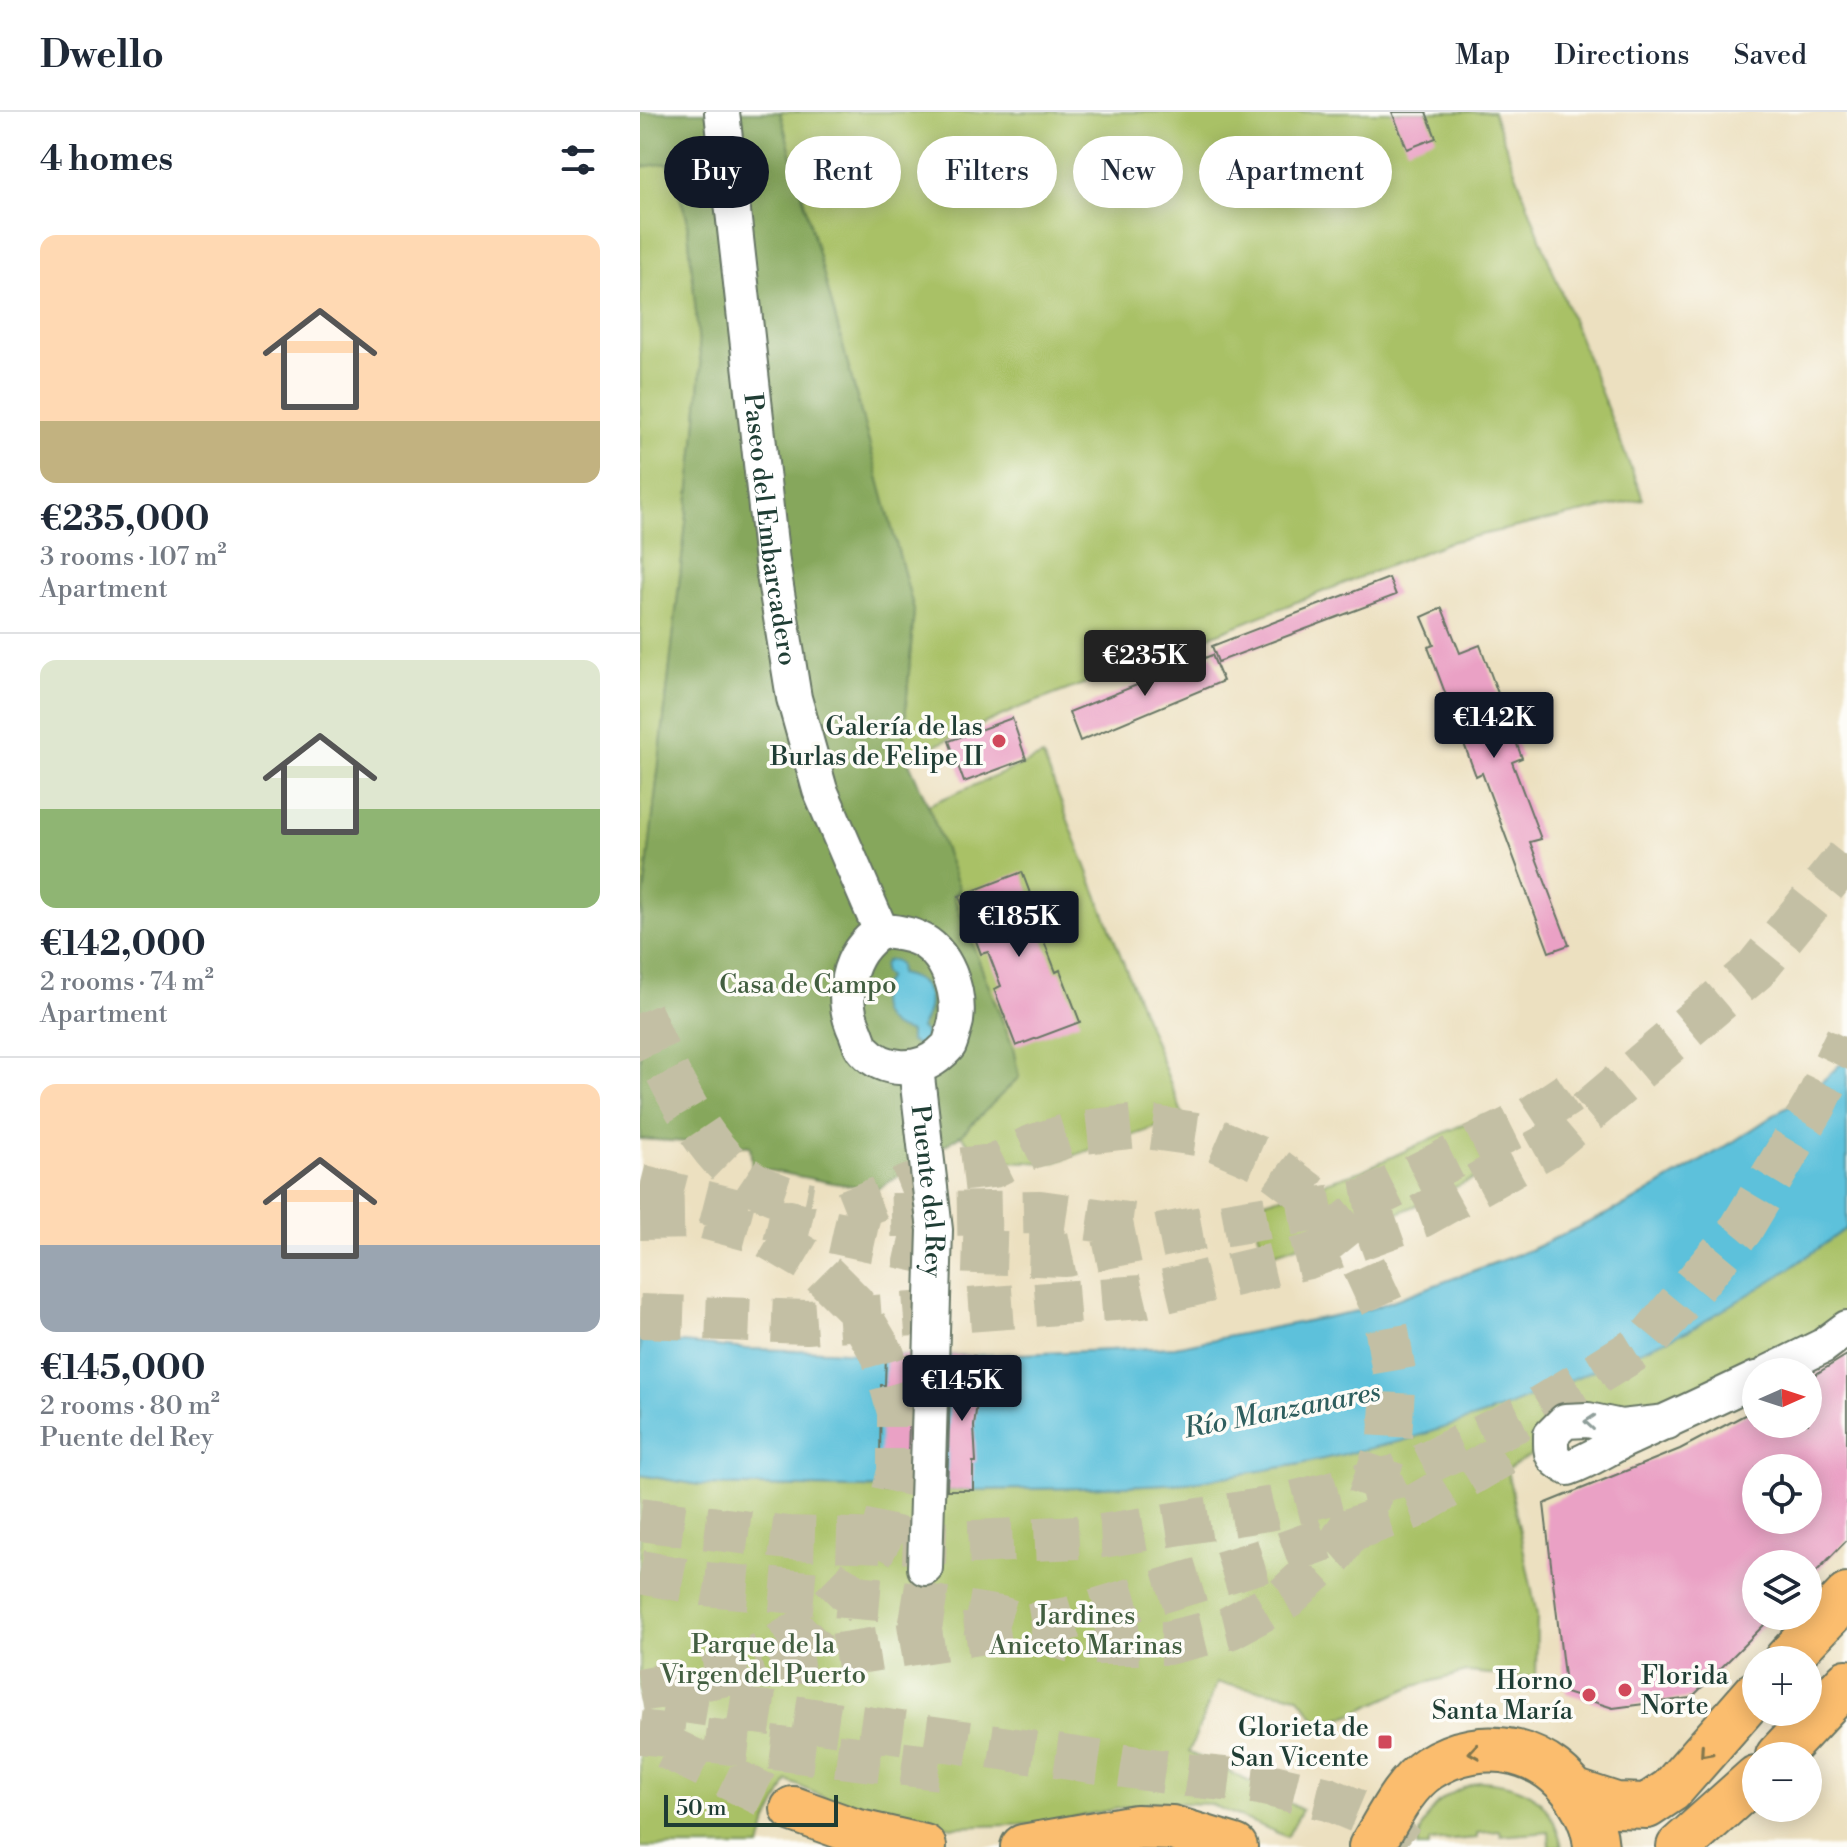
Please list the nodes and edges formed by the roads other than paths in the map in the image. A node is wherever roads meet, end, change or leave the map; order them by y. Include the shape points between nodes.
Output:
1 (722, 112) edge
2 (881, 931) junction
3 (916, 1068) junction
4 (1847, 1328) edge
5 (1799, 1358) edge
6 (1742, 1386) edge
7 (1667, 1422) dead end
8 (925, 1568) dead end
9 (1847, 1596) edge
10 (1799, 1646) edge
11 (1847, 1682) edge
12 (1742, 1709) edge
13 (1791, 1742) edge
14 (1742, 1791) edge
15 (1576, 1792) junction
16 (793, 1809) tunnel mouth
17 (1396, 1826) edge
18 (1220, 1844) edge
19 (924, 1847) edge
20 (1023, 1847) edge
21 (1371, 1847) edge
22 (1596, 1847) edge
23 (1679, 1847) edge

1 - 2 street, Paseo del Embarcadero via 772,562 794,698 820,790
2 - 3 street via 857,953 846,1002 863,1049 895,1067
2 - 3 street via 920,939 946,966 956,991 949,1046
3 - 8 street, Puente del Rey via 935,1230
4 - 5 street
6 - 7 street
9 - 10 main road
11 - 13 main road
12 -> 15 main road via 1671,1790 1647,1806 1616,1805
14 - 23 main road
15 -> 17 main road via 1537,1761 1499,1749 1471,1750 1415,1779
15 - 22 main road via 1589,1816
16 - 19 main road via 854,1831
17 - 21 main road
18 - 20 main road via 1172,1828 1136,1827

